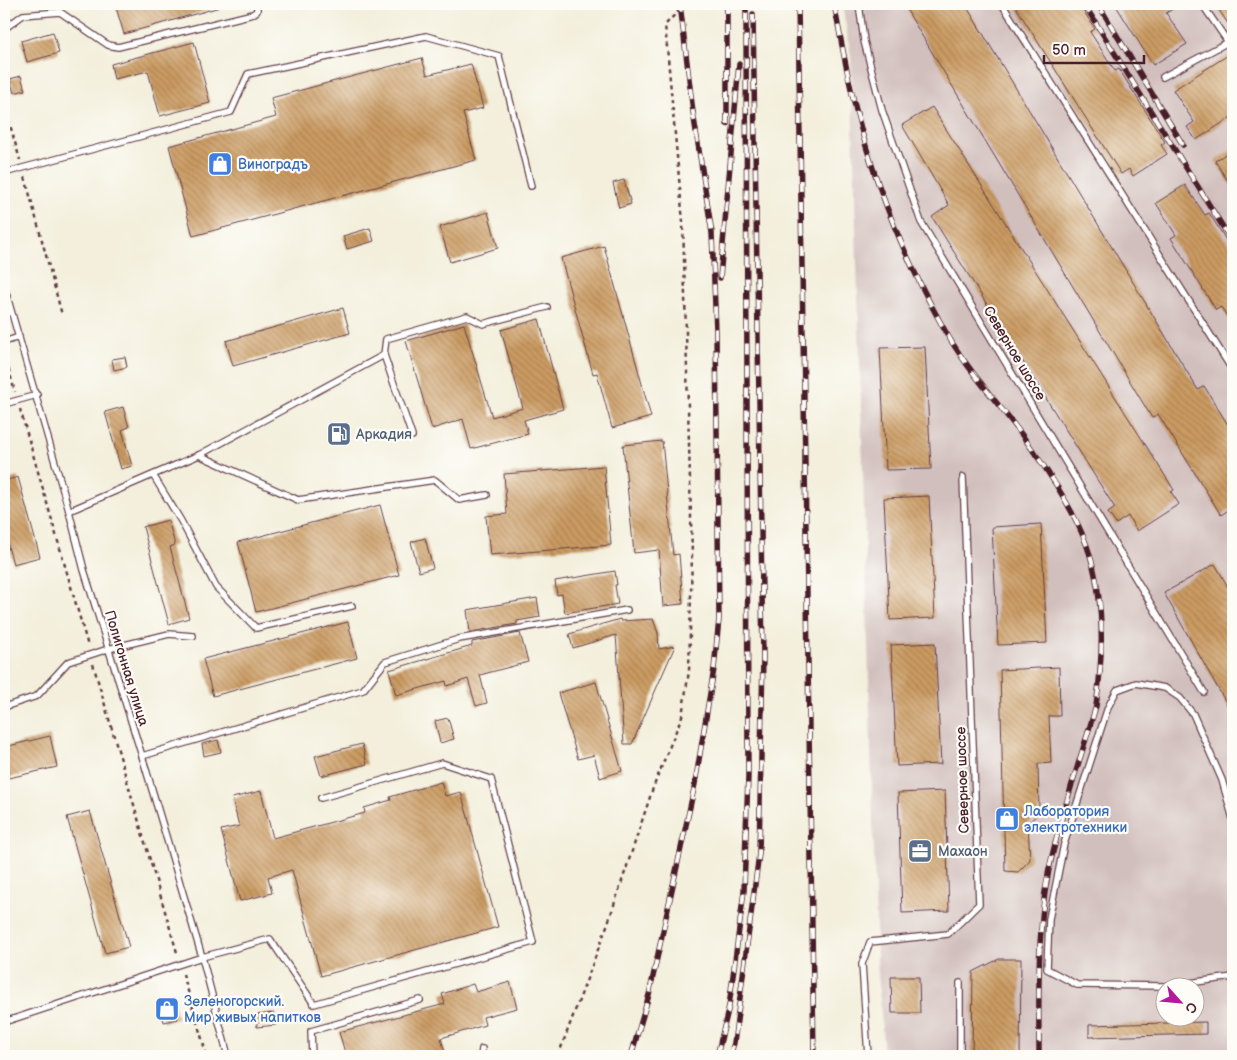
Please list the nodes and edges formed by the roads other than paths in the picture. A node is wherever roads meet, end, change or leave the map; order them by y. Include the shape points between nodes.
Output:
1 (257, 4) edge
2 (859, 4) edge
3 (1002, 4) edge
4 (1202, 4) edge
5 (4, 29) edge
6 (1231, 41) edge
7 (1163, 78) dead end
8 (4, 173) edge
9 (531, 186) dead end
10 (4, 286) edge
11 (547, 307) dead end
12 (19, 337) junction
13 (4, 342) edge
14 (384, 356) junction
15 (1233, 371) edge
16 (37, 395) junction
17 (4, 404) edge
18 (412, 436) dead end
19 (200, 455) junction
20 (153, 475) junction
21 (962, 476) dead end
22 (487, 495) dead end
23 (69, 511) junction
24 (352, 606) dead end
25 (627, 610) dead end
26 (193, 636) dead end
27 (108, 649) junction
28 (1204, 692) dead end
29 (4, 707) edge
30 (142, 756) junction
31 (321, 798) dead end
32 (1233, 819) edge
33 (202, 957) junction
34 (1233, 977) edge
35 (960, 983) dead end
36 (420, 1000) dead end
37 (4, 1022) edge
38 (228, 1056) edge
39 (312, 1056) edge
40 (868, 1056) edge
41 (960, 1056) edge

1 - 5 lane via 253,14 118,47 108,45 60,12 23,15
2 - 28 lane, Северное шоссе via 864,41 882,110 921,222
3 - 15 lane
4 - 6 lane
6 - 7 lane
8 - 9 lane via 230,112 248,74 426,36 499,56
10 - 12 lane, Полигонная улица
11 - 14 lane via 483,324 467,316 386,339
12 - 13 lane
12 - 16 lane, Полигонная улица
14 - 18 lane
14 - 19 lane
16 - 17 lane
16 - 23 lane, Полигонная улица
19 - 20 lane
19 - 22 lane via 298,500 435,480 459,500
20 - 23 lane
20 - 24 lane via 216,587 256,628
21 - 40 lane, Северное шоссе via 979,904 948,934 870,942 862,964
23 - 27 lane, Полигонная улица
25 - 30 lane via 450,642 385,662 363,690
26 - 27 lane via 169,634
27 - 29 lane via 68,662 36,696
27 - 30 lane, Полигонная улица
30 - 33 lane, Полигонная улица
31 - 33 lane via 442,763 491,779 533,942 314,1004 270,939
32 - 34 lane via 1222,780 1193,714 1180,698 1165,688 1136,683 1117,690 1108,707 1064,844 1049,918 1047,969 1077,985 1166,986
33 - 37 lane
33 - 38 lane, Полигонная улица
35 - 41 lane
36 - 39 lane via 311,1031

